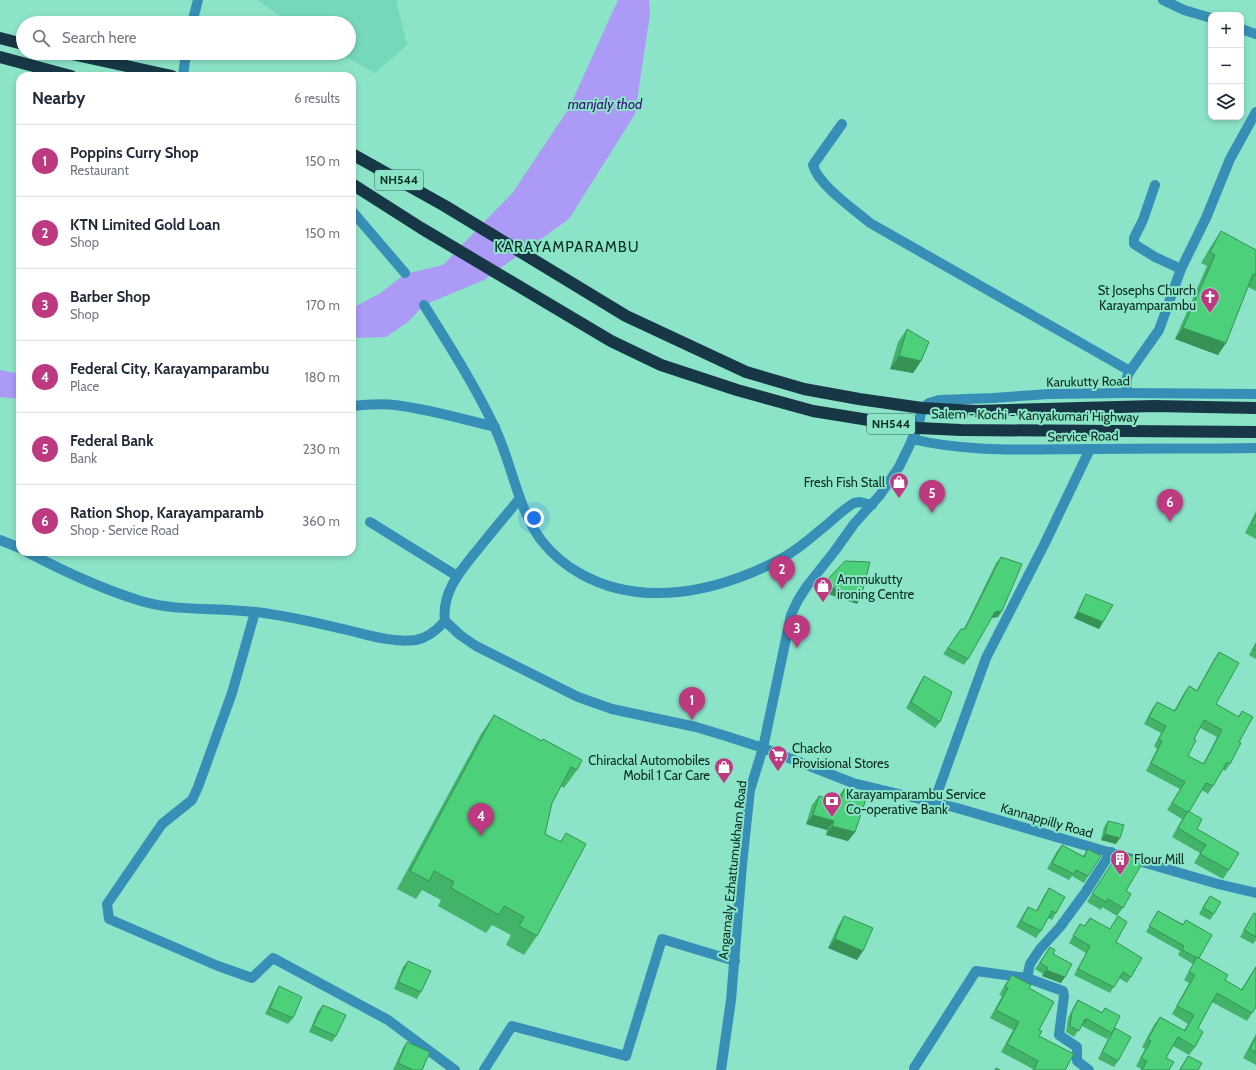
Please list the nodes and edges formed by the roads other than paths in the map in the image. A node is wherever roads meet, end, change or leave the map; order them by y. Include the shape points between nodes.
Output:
1 (198, 0) edge
2 (1163, 0) edge
3 (194, 16) edge
4 (1208, 17) edge
5 (1244, 30) edge
6 (1256, 34) edge
7 (0, 38) edge
8 (16, 42) edge
9 (0, 57) edge
10 (99, 60) edge
11 (185, 60) edge
12 (56, 72) edge
13 (154, 72) edge
14 (183, 72) edge
15 (1256, 112) edge
16 (842, 124) dead end
17 (356, 156) edge
18 (1155, 185) dead end
19 (356, 187) edge
20 (356, 216) edge
21 (1181, 269) junction
22 (405, 273) dead end
23 (424, 305) dead end
24 (1130, 371) junction
25 (1126, 393) junction
26 (1256, 394) edge
27 (356, 406) edge
28 (922, 408) junction
29 (1256, 408) edge
30 (495, 427) junction
31 (918, 428) junction
32 (1256, 432) edge
33 (912, 439) junction
34 (1256, 448) edge
35 (1090, 449) junction
36 (520, 498) junction
37 (872, 505) junction
38 (370, 522) dead end
39 (0, 540) edge
40 (16, 546) edge
41 (35, 556) edge
42 (457, 576) junction
43 (255, 612) junction
44 (446, 621) junction
45 (763, 748) junction
46 (934, 802) junction
47 (1111, 852) junction
48 (1256, 893) edge
49 (735, 961) junction
50 (1027, 978) junction
51 (914, 1068) dead end
52 (455, 1070) edge
53 (484, 1070) edge
54 (721, 1070) edge
55 (1089, 1070) edge

1 - 3 street
2 - 4 street
5 - 6 street
7 - 8 highway
9 - 12 highway
10 - 13 highway
11 - 14 street
15 - 21 street via 1230,159 1206,218
16 - 24 street via 813,165 815,172 833,192 870,223
17 - 28 highway, Salem - Kochi - Kanyakumari Highway / NH544 via 445,206 626,316 746,372 804,389
18 - 21 street via 1133,242 1136,247
19 - 31 highway, Salem - Kochi - Kanyakumari Highway / NH544 via 611,341 661,364 737,390 813,411
20 - 22 street
21 - 24 street via 1158,330
23 - 30 street via 472,383
24 - 25 street
25 - 26 street, Karukutty Road
25 - 28 street, Karukutty Road via 939,400
27 - 30 street via 395,405
28 - 29 highway, Salem - Kochi - Kanyakumari Highway / NH544 via 976,411 1154,406
28 - 31 street, Angamaly Ezhattumukham Road
30 - 36 street
31 - 32 highway, Salem - Kochi - Kanyakumari Highway / NH544
31 - 33 street, Angamaly Ezhattumukham Road
33 - 35 street, Service Road via 932,444 981,448
33 - 37 street, Angamaly Ezhattumukham Road via 899,467
34 - 35 street, Service Road
35 - 46 street via 986,658
36 - 37 street via 541,540 556,557 575,571 599,583 623,590 663,594 704,589 760,569 776,562 806,542 850,505 857,502
36 - 42 street
37 - 45 street, Angamaly Ezhattumukham Road via 854,524 807,586 791,615
38 - 42 street
39 - 40 street
41 - 43 street via 148,603 169,607
42 - 44 street via 445,605
43 - 44 street via 387,640 416,640 426,637
43 - 52 street via 232,693 192,800 162,824 107,904 109,919 252,978 273,958 388,1020
44 - 45 street, Kannappilly Road via 476,646 590,702 696,727
45 - 46 street, Kannappilly Road via 853,783
45 - 49 street, Angamaly Ezhattumukham Road via 750,790
46 - 47 street, Kannappilly Road
47 - 48 street, Kannappilly Road
47 - 50 street via 1086,893 1040,949 1030,964
49 - 53 street via 662,939 626,1056 512,1026
49 - 54 street, Angamaly Ezhattumukham Road
50 - 51 street via 976,971
50 - 55 street via 1063,991 1059,1035 1077,1047 1077,1061

